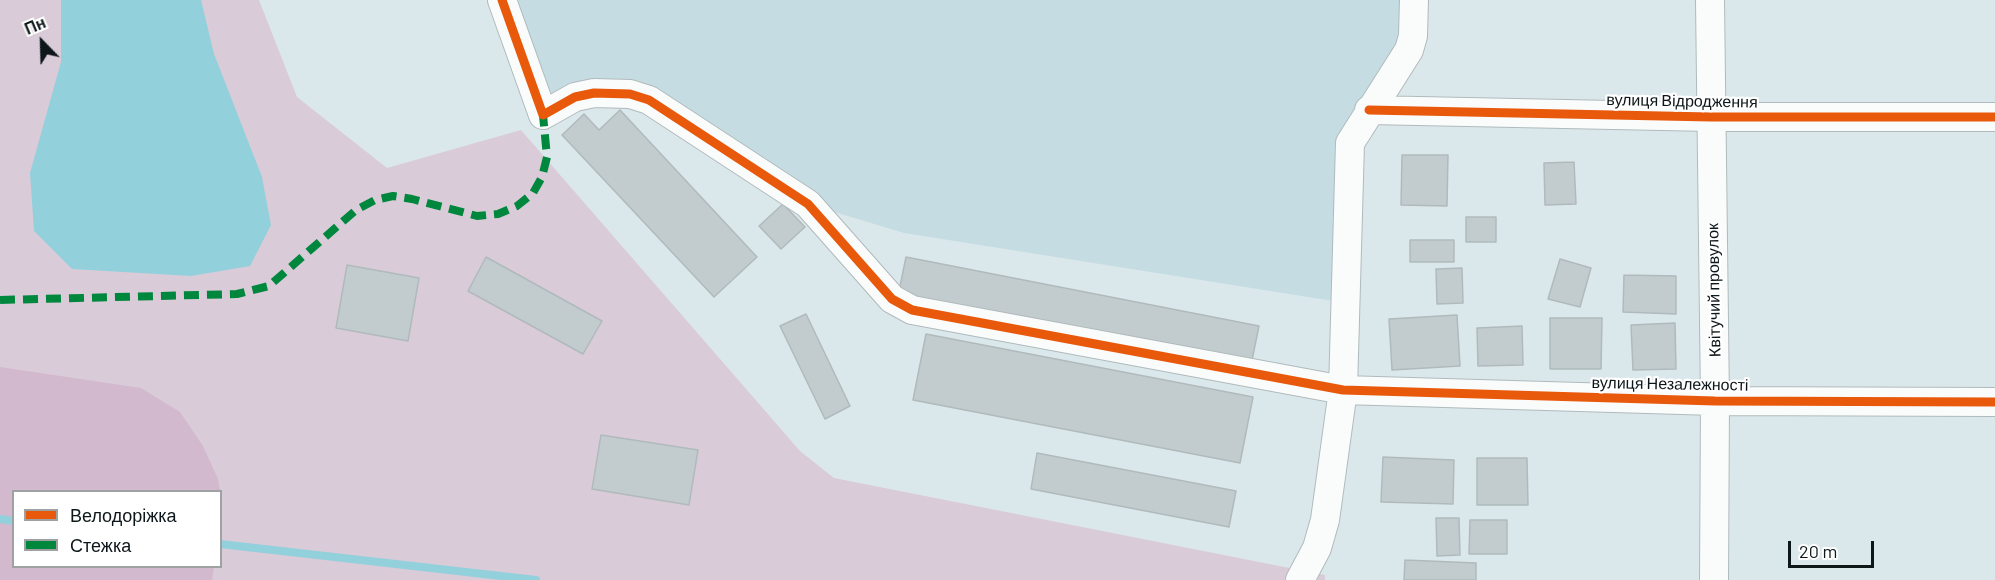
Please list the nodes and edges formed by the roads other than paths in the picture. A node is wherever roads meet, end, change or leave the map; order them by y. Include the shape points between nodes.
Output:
1 (501, 0) edge
2 (1414, 0) edge
3 (1710, 0) edge
4 (1369, 110) junction
5 (1711, 117) junction
6 (1995, 117) edge
7 (1343, 390) junction
8 (1716, 401) junction
9 (1995, 402) edge
10 (1300, 580) edge
11 (1714, 580) edge

1 - 7 street, вулиця Незалежності via 543,115 575,97 594,93 630,94 648,100 808,204 892,299 912,310
2 - 4 street via 1409,50
3 - 5 street, Квітучий провулок
4 - 5 street, вулиця Відродження
4 - 7 street via 1350,143
5 - 6 street, вулиця Відродження
5 - 8 street, Квітучий провулок
7 - 8 street, вулиця Незалежності
7 - 10 street via 1325,520 1317,548
8 - 9 street, вулиця Незалежності
8 - 11 street, Квітучий провулок

